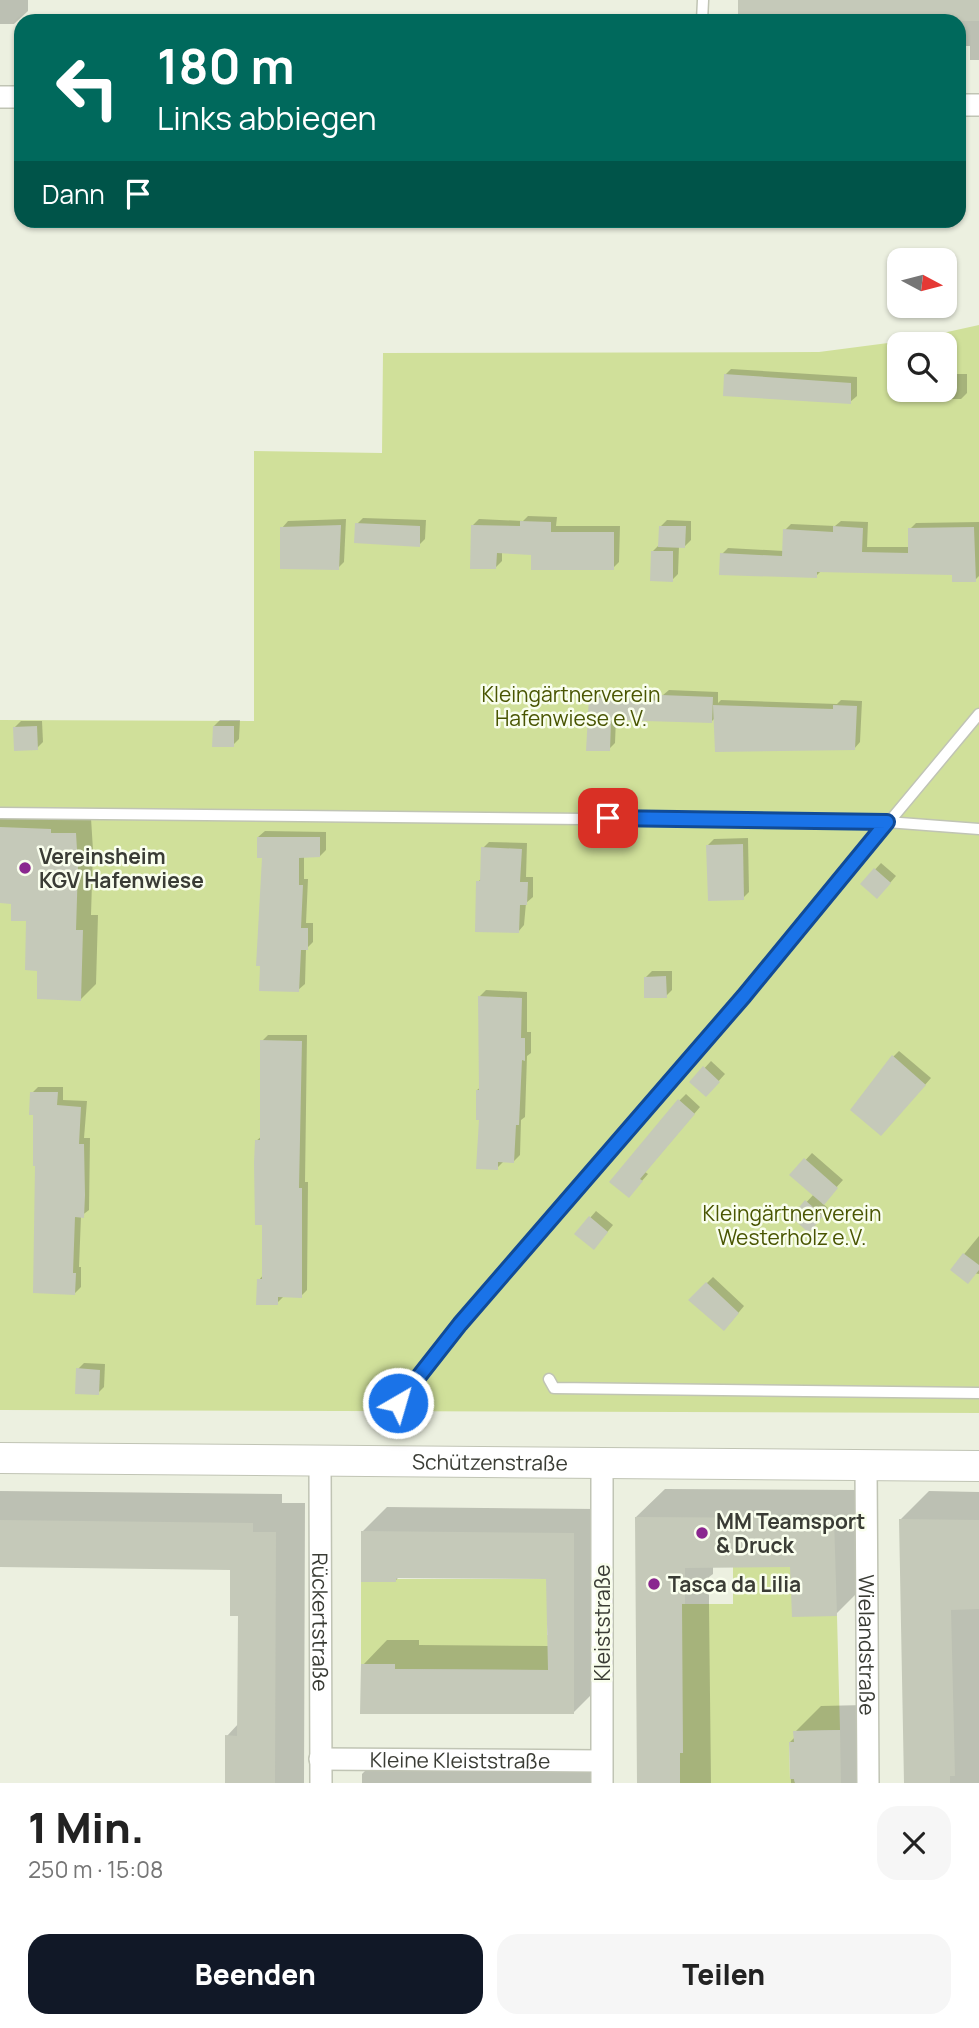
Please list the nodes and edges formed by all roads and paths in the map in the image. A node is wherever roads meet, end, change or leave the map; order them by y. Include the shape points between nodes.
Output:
1 (979, 713) edge
2 (0, 813) edge
3 (887, 822) junction
4 (979, 829) edge
5 (549, 1379) dead end
6 (979, 1393) edge
7 (383, 1422) dead end
8 (0, 1458) edge
9 (320, 1461) junction
10 (602, 1463) junction
11 (979, 1466) edge
12 (866, 1467) junction
13 (320, 1759) junction
14 (601, 1761) junction
15 (321, 1783) edge
16 (601, 1783) edge
17 (868, 1783) edge

1 - 3 lane
2 - 3 lane
3 - 4 lane
3 - 7 lane via 744,996 460,1324
5 - 6 lane via 554,1388
8 - 9 street, Schützenstraße
9 - 10 street, Schützenstraße
9 - 13 street, Rückertstraße
10 - 12 street, Schützenstraße
10 - 14 street, Kleiststraße
11 - 12 street, Schützenstraße
12 - 17 street, Wielandstraße
13 - 14 street, Kleine Kleiststraße
13 - 15 street, Rückertstraße
14 - 16 street, Kleiststraße

